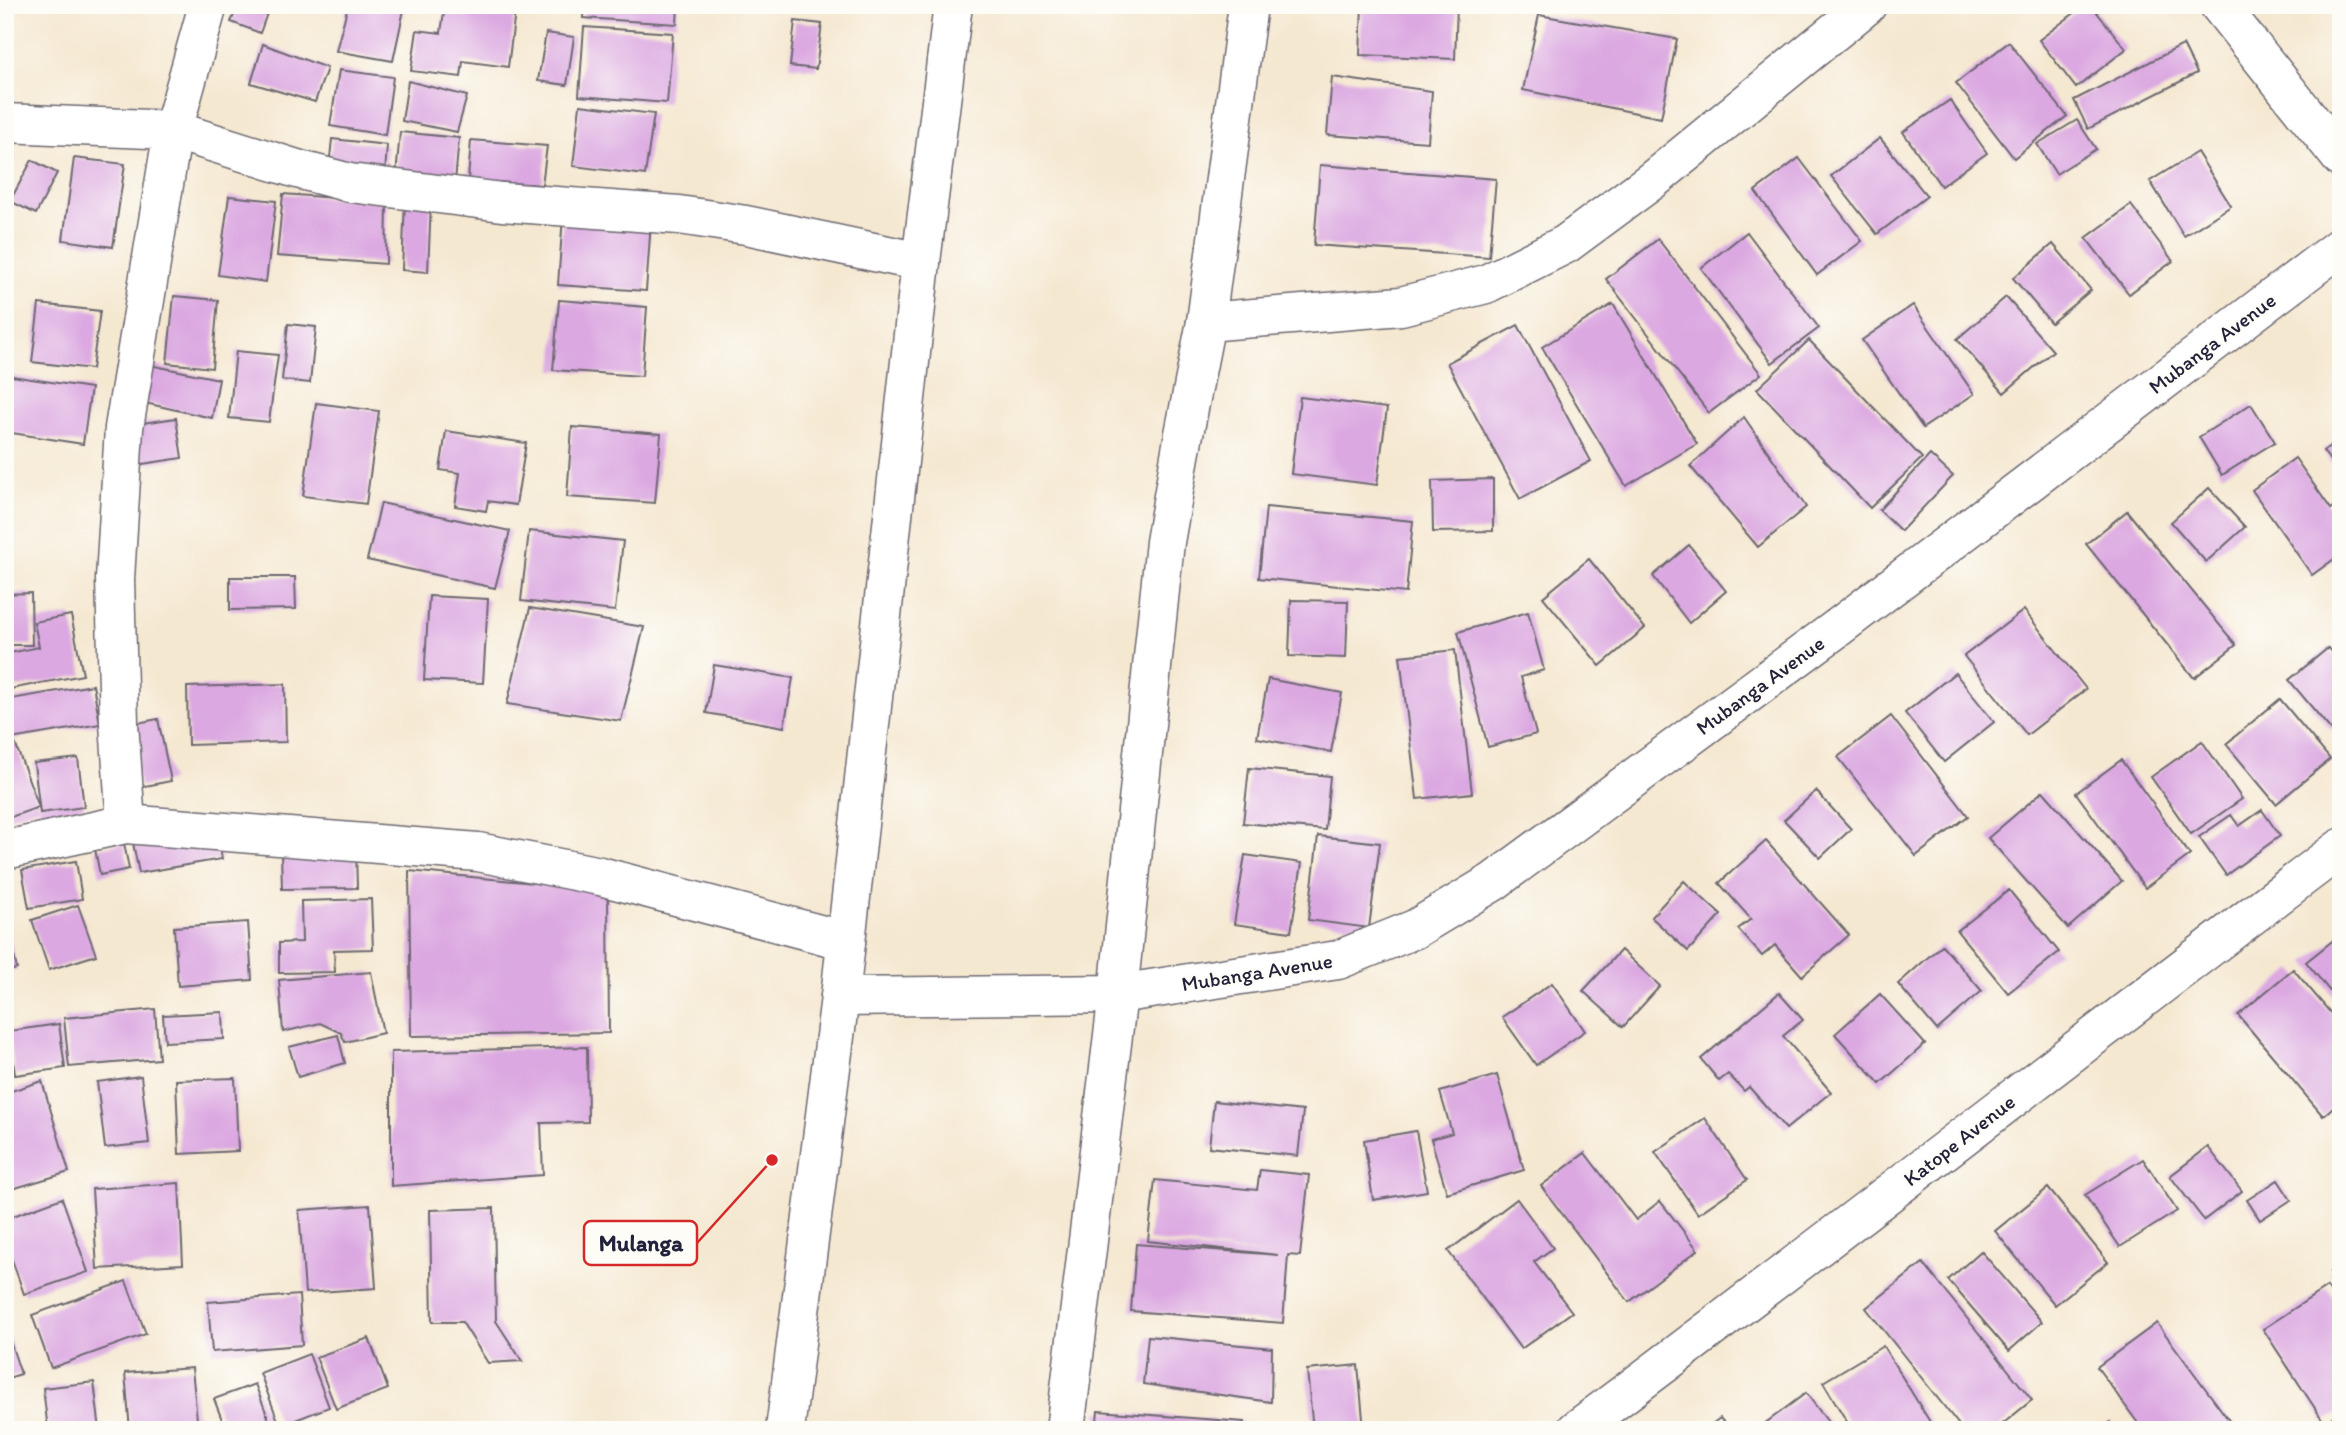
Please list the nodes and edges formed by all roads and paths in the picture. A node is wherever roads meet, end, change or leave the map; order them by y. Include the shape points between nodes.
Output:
1 (208, 5) edge
2 (953, 5) edge
3 (1248, 5) edge
4 (1867, 5) edge
5 (2219, 5) edge
6 (5, 124) edge
7 (173, 130) junction
8 (2341, 159) edge
9 (2341, 246) edge
10 (921, 262) junction
11 (1206, 322) junction
12 (126, 824) junction
13 (2341, 848) edge
14 (5, 850) edge
15 (846, 941) junction
16 (1118, 993) junction
17 (840, 997) junction
18 (785, 1430) edge
19 (1065, 1430) edge
20 (1576, 1430) edge

1 - 7 street
2 - 10 street
3 - 11 street
4 - 11 street via 1654,179 1566,244 1486,284 1401,306
5 - 8 street
6 - 7 street
7 - 10 street via 350,183 502,202 679,215
7 - 12 street via 124,428 115,579
9 - 16 street, Mubanga Avenue via 1847,621 1493,882 1415,929 1338,960
10 - 15 street
11 - 16 street via 1165,542
12 - 14 street
12 - 15 street via 478,852 600,876
13 - 20 street, Katope Avenue
15 - 17 street
16 - 17 street, Mubanga Avenue
16 - 19 street
17 - 18 street

